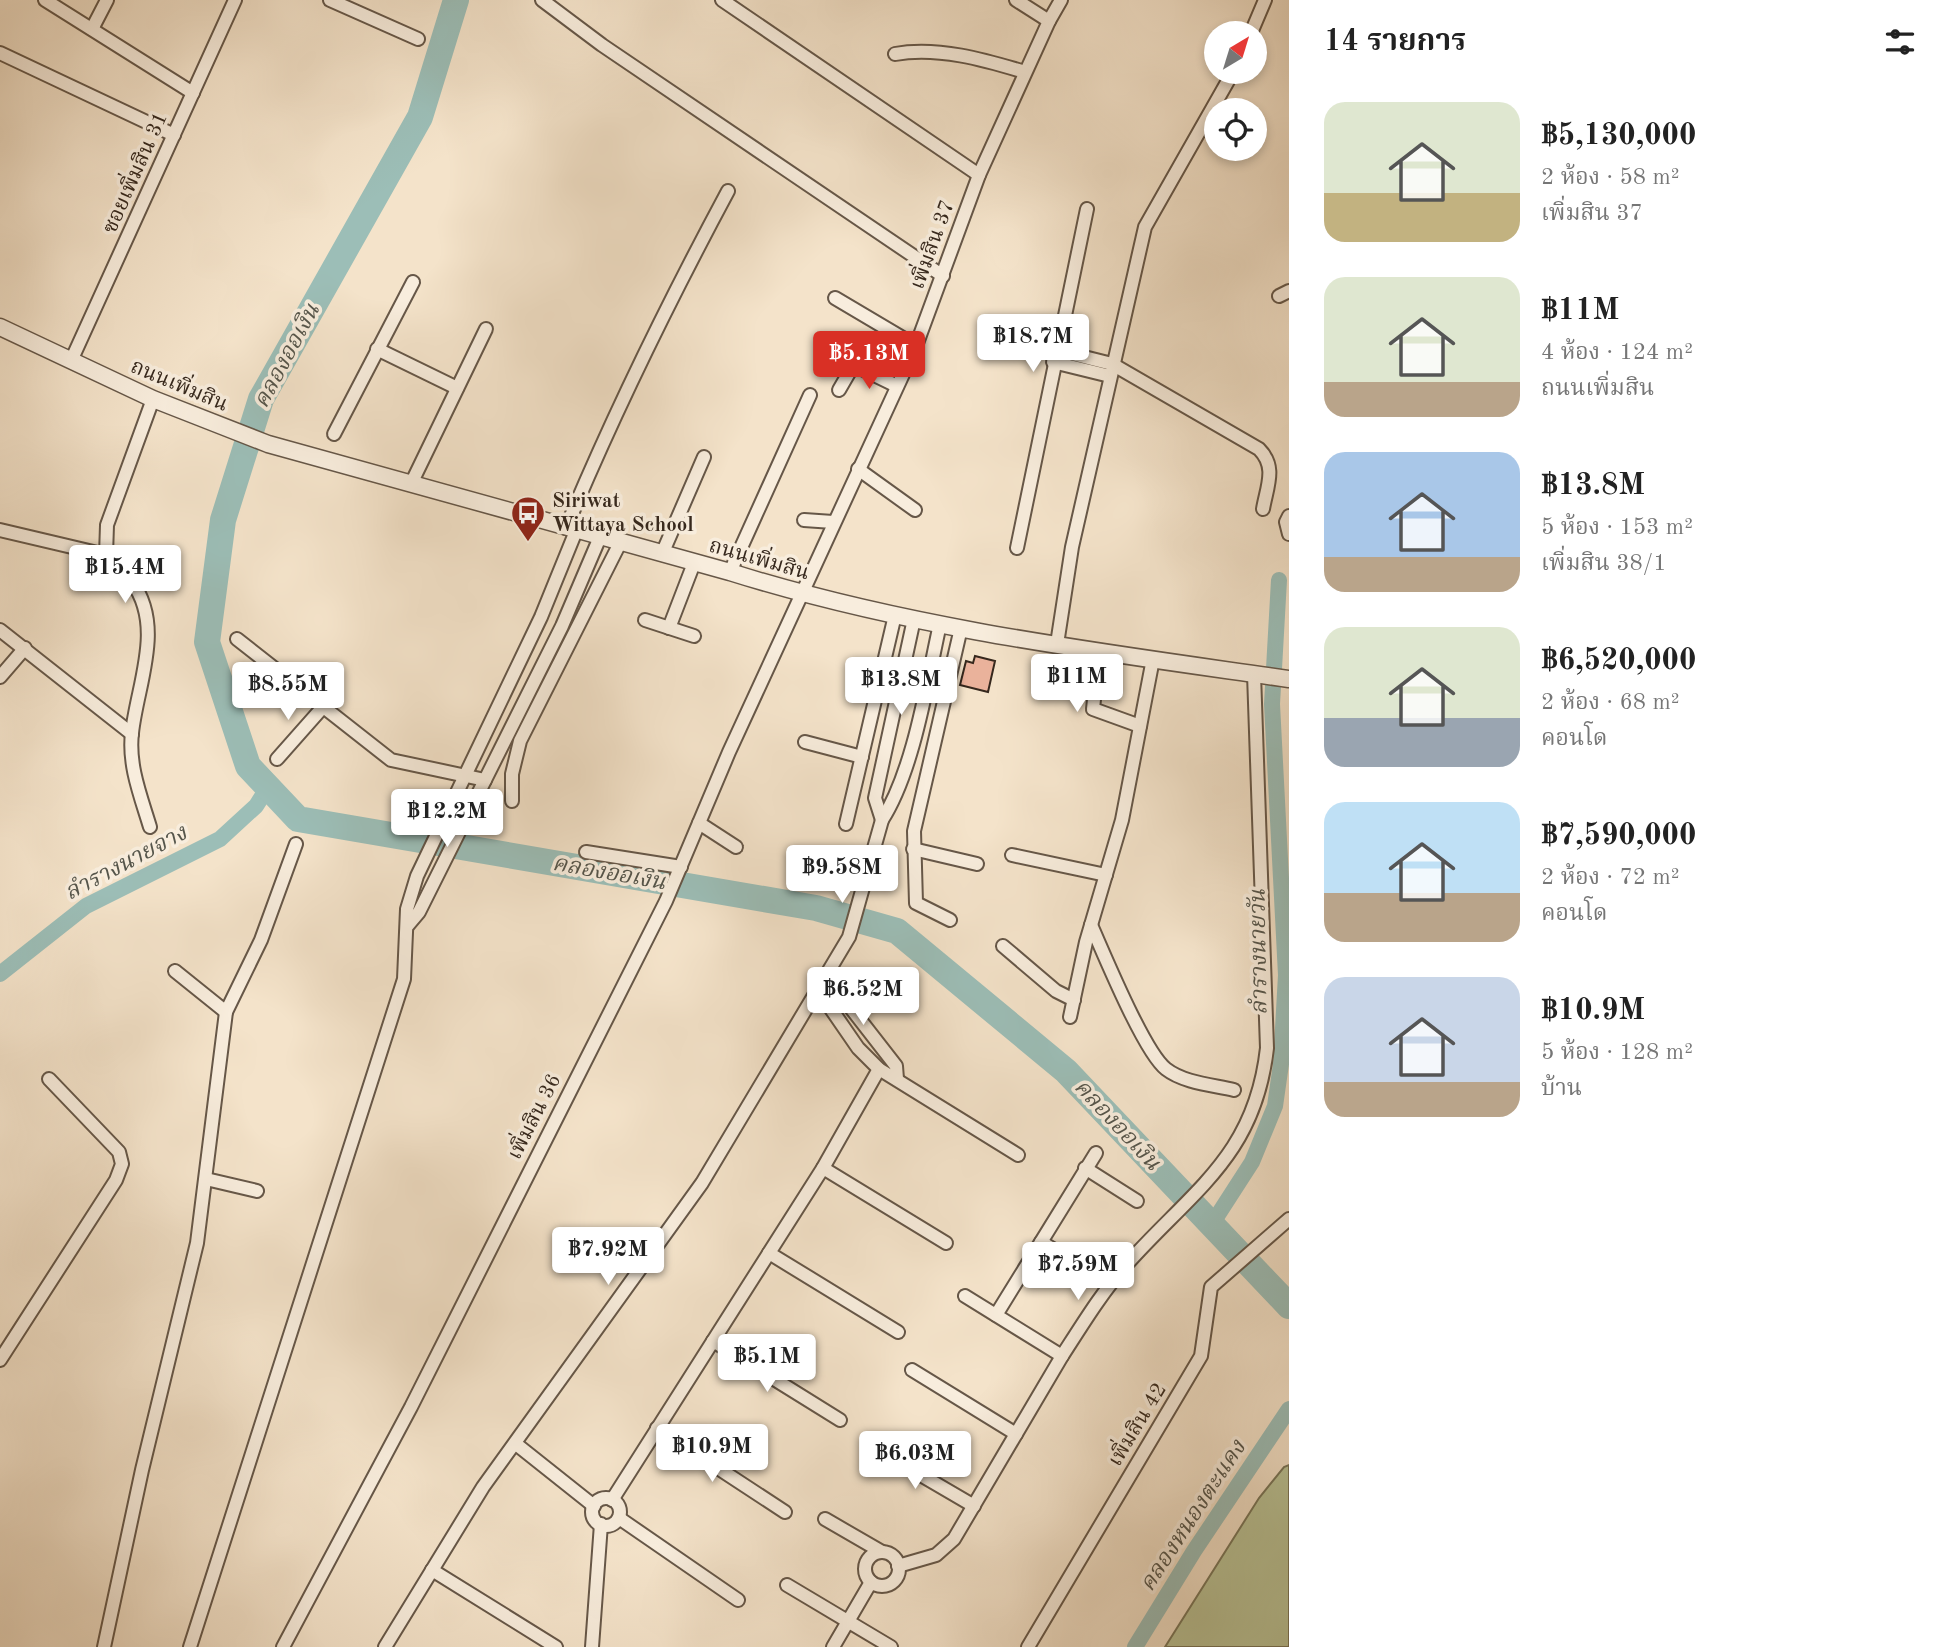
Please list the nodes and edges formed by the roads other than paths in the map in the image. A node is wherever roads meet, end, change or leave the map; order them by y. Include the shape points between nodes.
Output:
1 (45, 0) edge
2 (107, 0) edge
3 (235, 0) edge
4 (330, 0) edge
5 (542, 0) edge
6 (722, 0) edge
7 (1016, 0) edge
8 (1061, 0) edge
9 (1265, 0) edge
10 (1049, 21) junction
11 (1256, 21) edge
12 (92, 29) junction
13 (418, 39) dead end
14 (0, 53) edge
15 (895, 54) dead end
16 (1025, 72) junction
17 (1226, 84) edge
18 (193, 93) junction
19 (174, 135) junction
20 (979, 175) junction
21 (728, 191) dead end
22 (1087, 209) dead end
23 (943, 276) junction
24 (413, 282) dead end
25 (835, 298) dead end
26 (0, 327) edge
27 (486, 329) dead end
28 (916, 346) junction
29 (377, 349) junction
30 (1055, 356) junction
31 (71, 361) junction
32 (1111, 370) junction
33 (897, 386) junction
34 (457, 388) junction
35 (839, 390) dead end
36 (810, 395) dead end
37 (153, 399) junction
38 (334, 434) dead end
39 (704, 457) dead end
40 (858, 469) junction
41 (411, 484) junction
42 (1263, 509) dead end
43 (915, 510) dead end
44 (1289, 516) edge
45 (804, 520) dead end
46 (833, 522) junction
47 (571, 529) junction
48 (0, 530) edge
49 (1289, 534) edge
50 (600, 537) junction
51 (620, 542) junction
52 (1017, 548) dead end
53 (662, 554) junction
54 (106, 555) junction
55 (694, 563) junction
56 (730, 572) junction
57 (801, 594) junction
58 (895, 615) junction
59 (914, 619) junction
60 (645, 620) dead end
61 (940, 624) junction
62 (669, 628) junction
63 (961, 628) junction
64 (0, 630) edge
65 (694, 636) dead end
66 (237, 639) dead end
67 (1057, 644) junction
68 (25, 648) junction
69 (1099, 651) junction
70 (1153, 659) junction
71 (1272, 676) edge
72 (0, 677) edge
73 (323, 707) junction
74 (1140, 726) junction
75 (132, 734) junction
76 (805, 742) dead end
77 (862, 757) junction
78 (884, 757) junction
79 (277, 759) dead end
80 (905, 764) junction
81 (465, 774) junction
82 (485, 780) junction
83 (512, 801) dead end
84 (882, 820) junction
85 (699, 823) junction
86 (846, 824) dead end
87 (150, 827) dead end
88 (296, 844) dead end
89 (736, 847) dead end
90 (913, 849) junction
91 (586, 852) dead end
92 (1012, 855) dead end
93 (978, 864) dead end
94 (680, 869) junction
95 (1106, 875) junction
96 (950, 920) dead end
97 (408, 925) junction
98 (1091, 925) junction
99 (1003, 946) dead end
100 (175, 971) dead end
101 (825, 976) junction
102 (818, 990) junction
103 (1074, 1000) junction
104 (226, 1012) junction
105 (1070, 1017) dead end
106 (879, 1069) junction
107 (49, 1079) dead end
108 (897, 1079) junction
109 (1234, 1090) dead end
110 (1096, 1153) dead end
111 (1018, 1155) dead end
112 (823, 1168) junction
113 (1085, 1168) junction
114 (205, 1180) junction
115 (257, 1191) dead end
116 (1137, 1201) dead end
117 (1289, 1219) edge
118 (1041, 1242) junction
119 (946, 1243) dead end
120 (769, 1253) junction
121 (1083, 1267) dead end
122 (965, 1296) dead end
123 (996, 1315) junction
124 (898, 1332) dead end
125 (713, 1341) junction
126 (1062, 1356) junction
127 (0, 1360) edge
128 (912, 1370) dead end
129 (840, 1420) dead end
130 (657, 1428) junction
131 (1016, 1434) junction
132 (516, 1444) junction
133 (873, 1447) dead end
134 (612, 1500) junction
135 (594, 1506) junction
136 (974, 1506) junction
137 (785, 1512) dead end
138 (619, 1518) junction
139 (825, 1519) dead end
140 (601, 1524) junction
141 (882, 1552) junction
142 (898, 1566) junction
143 (432, 1570) junction
144 (871, 1582) junction
145 (787, 1585) dead end
146 (738, 1600) dead end
147 (848, 1621) junction
148 (388, 1646) edge
149 (104, 1647) edge
150 (190, 1647) edge
151 (283, 1647) edge
152 (556, 1647) edge
153 (592, 1647) edge
154 (833, 1647) edge
155 (891, 1647) edge
156 (1028, 1647) edge

1 - 12 street
2 - 12 street
3 - 18 street, ซอยเพิ่มสิน 31
4 - 13 street
5 - 23 street
6 - 20 street
7 - 10 street
8 - 10 street, เพิ่มสิน 37
9 - 11 street
10 - 16 street, เพิ่มสิน 37
12 - 18 street
14 - 19 street
15 - 16 street via 914,50
16 - 20 street, เพิ่มสิน 37
17 - 32 street via 1145,228
18 - 19 street, ซอยเพิ่มสิน 31
19 - 31 street, ซอยเพิ่มสิน 31
20 - 23 street, เพิ่มสิน 37
21 - 47 street via 608,430
22 - 30 street
23 - 28 street, เพิ่มสิน 37
24 - 29 street
25 - 28 street
26 - 31 street, ถนนเพิ่มสิน
27 - 34 street
28 - 33 street, เพิ่มสิน 37
29 - 34 street
29 - 38 street
30 - 32 street
30 - 52 street
31 - 37 street, ถนนเพิ่มสิน
32 - 42 street via 1259,449 1271,468
32 - 67 street via 1072,547
33 - 35 street via 858,367 850,371
33 - 40 street, เพิ่มสิน 37
34 - 41 street
36 - 56 street
37 - 41 street, ถนนเพิ่มสิน via 268,444
37 - 54 street via 107,525
39 - 53 street
40 - 43 street
40 - 46 street, เพิ่มสิน 37
41 - 47 street, ถนนเพิ่มสิน
44 - 49 street
45 - 46 street
46 - 57 street, เพิ่มสิน 37
47 - 50 street, ถนนเพิ่มสิน
47 - 81 street via 541,617
48 - 54 street
50 - 51 street, ถนนเพิ่มสิน
50 - 82 street via 562,626
51 - 53 street, ถนนเพิ่มสิน
51 - 83 street via 520,741 512,774
53 - 55 street, ถนนเพิ่มสิน
54 - 75 street via 132,582 145,614 148,657
55 - 56 street, ถนนเพิ่มสิน
55 - 62 street
56 - 57 street, ถนนเพิ่มสิน
57 - 58 street, ถนนเพิ่มสิน
57 - 85 street, เพิ่มสิน 36
58 - 59 street, ถนนเพิ่มสิน
58 - 77 street
59 - 61 street, ถนนเพิ่มสิน
59 - 78 street
60 - 62 street
61 - 63 street, ถนนเพิ่มสิน
61 - 80 street
62 - 65 street
63 - 67 street, ถนนเพิ่มสิน
63 - 90 street
64 - 68 street
66 - 73 street
67 - 69 street, ถนนเพิ่มสิน
68 - 72 street
68 - 75 street
69 - 70 street, ถนนเพิ่มสิน
69 - 74 street via 1093,709
70 - 71 street, ถนนเพิ่มสิน
70 - 74 street
71 - 126 street via 1267,1048 1256,1107 1203,1188 1126,1265
73 - 79 street
73 - 81 street via 397,763
74 - 95 street
75 - 87 street via 134,772
76 - 77 street
77 - 86 street
78 - 80 street
78 - 84 street via 875,798
80 - 84 street
81 - 82 street
81 - 97 street via 416,876 407,909
82 - 97 street via 419,912
84 - 101 street via 849,937
85 - 89 street
85 - 94 street, เพิ่มสิน 36
88 - 104 street via 256,953
90 - 93 street
90 - 96 street via 916,903
91 - 94 street
92 - 95 street
94 - 151 street, เพิ่มสิน 36 via 411,1407
95 - 98 street
97 - 150 street via 404,979
98 - 103 street
98 - 109 street via 1131,1011 1166,1069
99 - 103 street via 1056,991
100 - 104 street
101 - 102 street
101 - 108 street via 896,1066
102 - 106 street via 858,1048
102 - 132 street via 702,1183
103 - 105 street
104 - 114 street
106 - 108 street
106 - 112 street
107 - 127 street via 119,1152 122,1164
108 - 111 street
110 - 113 street
112 - 119 street
112 - 120 street
113 - 116 street
113 - 118 street
114 - 115 street
114 - 149 street via 197,1243
117 - 156 street, เพิ่มสิน 42 via 1211,1287 1201,1356
118 - 121 street
118 - 123 street
120 - 124 street
120 - 125 street
122 - 123 street
123 - 126 street
125 - 129 street
125 - 130 street
126 - 131 street
128 - 131 street
130 - 134 street
130 - 137 street
131 - 136 street
132 - 135 street
132 - 143 street via 483,1487
133 - 136 street
134 - 135 street via 601,1499
134 - 138 street via 619,1507
135 - 140 street via 593,1517
136 - 142 street via 954,1539 936,1555
138 - 140 street via 611,1525
138 - 146 street
139 - 141 street
140 - 153 street
141 - 142 street via 893,1556
141 - 144 street via 871,1556 865,1566
142 - 144 street via 892,1582 882,1586
143 - 148 street
143 - 152 street
144 - 147 street
145 - 147 street
147 - 154 street
147 - 155 street

